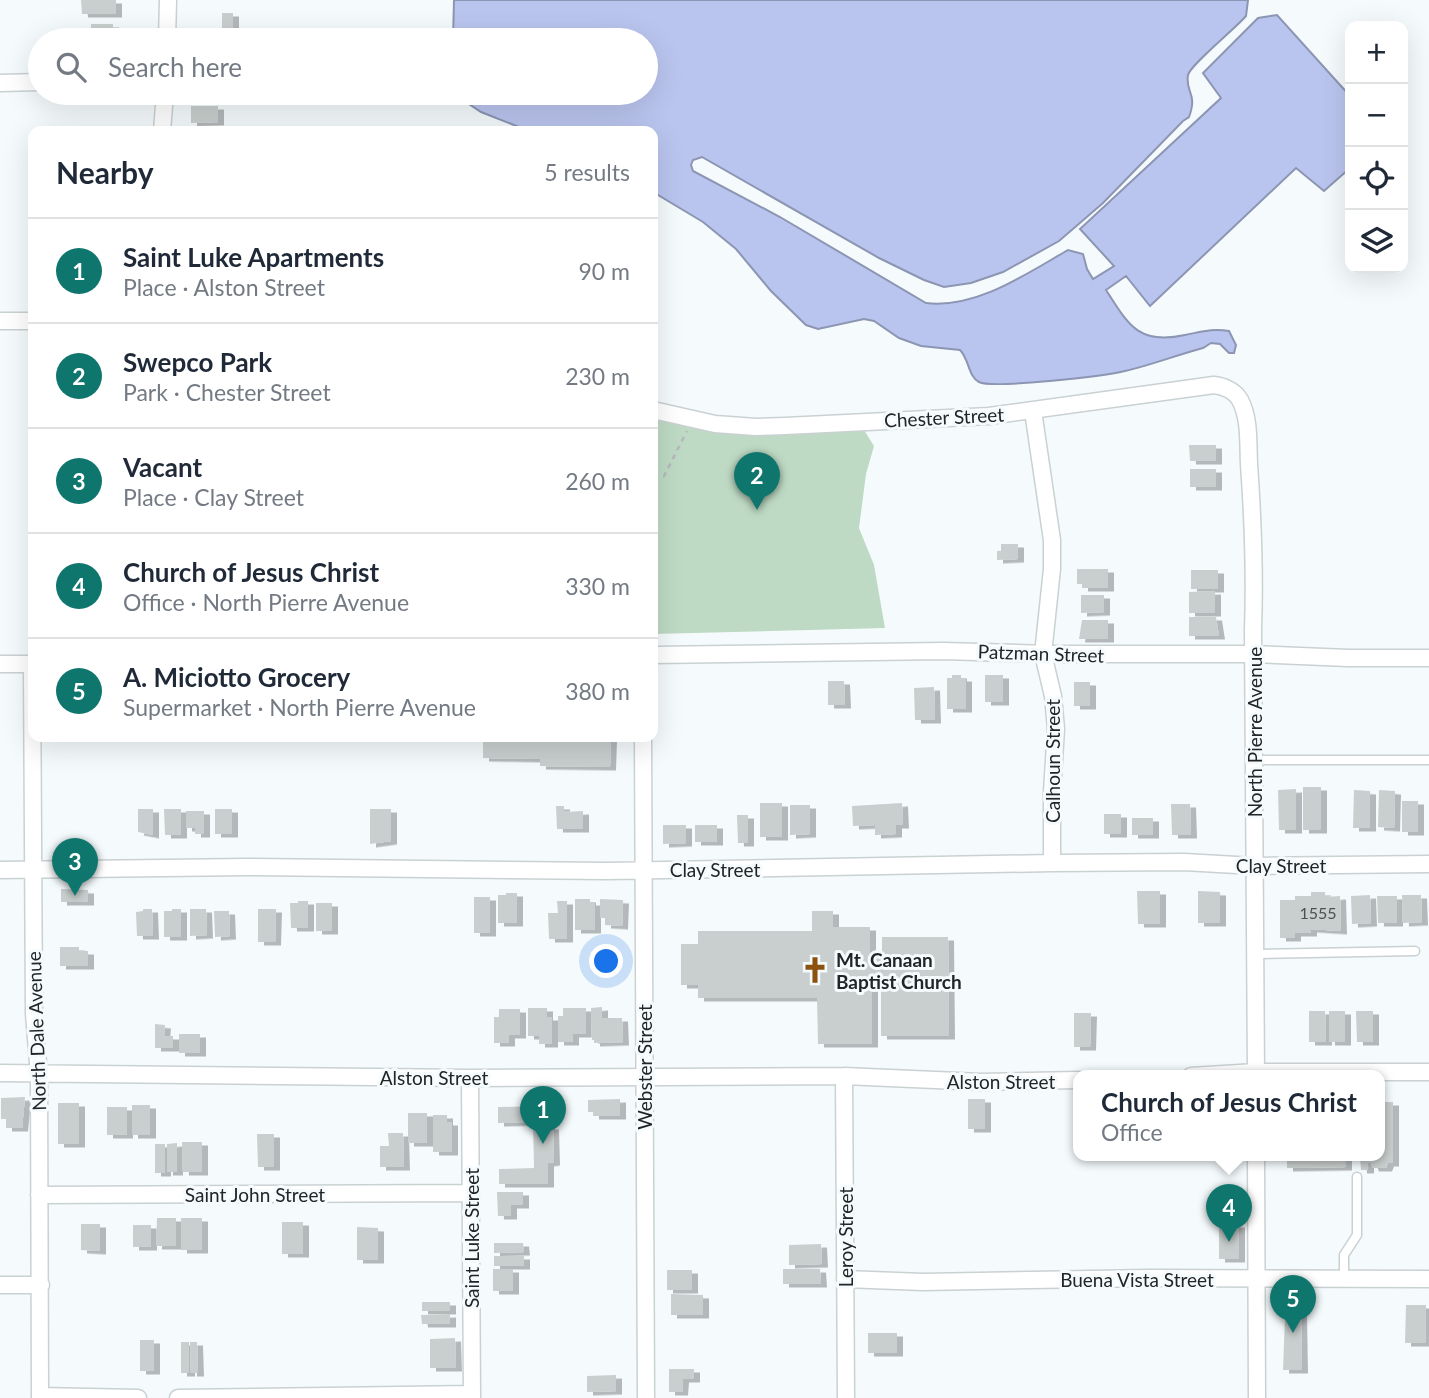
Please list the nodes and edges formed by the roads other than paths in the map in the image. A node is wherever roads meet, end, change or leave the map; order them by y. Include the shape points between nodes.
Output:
1 (168, 0) edge
2 (167, 28) edge
3 (28, 82) edge
4 (0, 83) edge
5 (163, 105) edge
6 (162, 126) edge
7 (0, 321) edge
8 (28, 321) edge
9 (1233, 393) joint
10 (658, 411) edge
11 (1033, 411) junction
12 (1043, 654) junction
13 (1254, 654) junction
14 (658, 655) edge
15 (1429, 658) edge
16 (0, 664) edge
17 (28, 664) edge
18 (32, 742) edge
19 (643, 742) edge
20 (1254, 760) junction
21 (1429, 760) edge
22 (1052, 863) junction
23 (1429, 864) edge
24 (1254, 866) junction
25 (33, 869) junction
26 (643, 869) junction
27 (0, 870) edge
28 (1415, 951) dead end
29 (1255, 954) junction
30 (1255, 1070) edge
31 (1429, 1072) edge
32 (0, 1073) edge
33 (1385, 1073) edge
34 (40, 1075) junction
35 (643, 1076) junction
36 (844, 1076) junction
37 (470, 1078) junction
38 (1073, 1080) edge
39 (1256, 1161) edge
40 (1357, 1177) dead end
41 (471, 1193) junction
42 (39, 1195) junction
43 (845, 1279) junction
44 (1256, 1279) junction
45 (1344, 1279) junction
46 (1429, 1279) edge
47 (0, 1285) edge
48 (41, 1285) junction
49 (472, 1396) edge
50 (40, 1397) edge
51 (138, 1398) edge
52 (178, 1398) edge
53 (646, 1398) edge
54 (846, 1398) edge
55 (1257, 1398) edge

1 - 2 street
3 - 4 street
5 - 6 street
7 - 8 street
9 - 11 street, Chester Street via 1220,386 1200,386
9 - 13 street, North Pierre Avenue via 1244,410 1248,442
10 - 11 street, Chester Street via 715,424 756,427
11 - 12 street, Calhoun Street via 1052,540
12 - 13 street, Patzman Street
12 - 14 street, Patzman Street via 892,650
12 - 22 street, Calhoun Street via 1056,729
13 - 15 street, Patzman Street
13 - 20 street, North Pierre Avenue
16 - 17 street
18 - 25 street, North Dale Avenue
19 - 26 street, Webster Street
20 - 21 lane
20 - 24 street, North Pierre Avenue
22 - 24 street, Clay Street
22 - 26 street, Clay Street
23 - 24 street, Clay Street
24 - 29 street, North Pierre Avenue
25 - 26 street, Clay Street
25 - 27 street, Clay Street
25 - 34 street, North Dale Avenue via 34,1014
26 - 35 street, Webster Street
28 - 29 lane
29 - 30 street, North Pierre Avenue
31 - 33 street
32 - 34 street, Alston Street
34 - 37 street, Alston Street
34 - 42 street, North Dale Avenue
35 - 36 street, Alston Street
35 - 37 street, Alston Street
35 - 53 street, Webster Street
36 - 38 street, Alston Street via 981,1082
36 - 43 street, Leroy Street
37 - 41 street, Saint Luke Street
39 - 44 street
40 - 45 lane via 1357,1235 1343,1255
41 - 42 street, Saint John Street
41 - 49 street, Saint Luke Street
42 - 48 street, North Dale Avenue
43 - 44 street, Buena Vista Street
43 - 54 street, Leroy Street
44 - 45 street, Buena Vista Street
44 - 55 street
45 - 46 street, Buena Vista Street
47 - 48 street
48 - 50 street, North Dale Avenue
49 - 52 street
50 - 51 street

